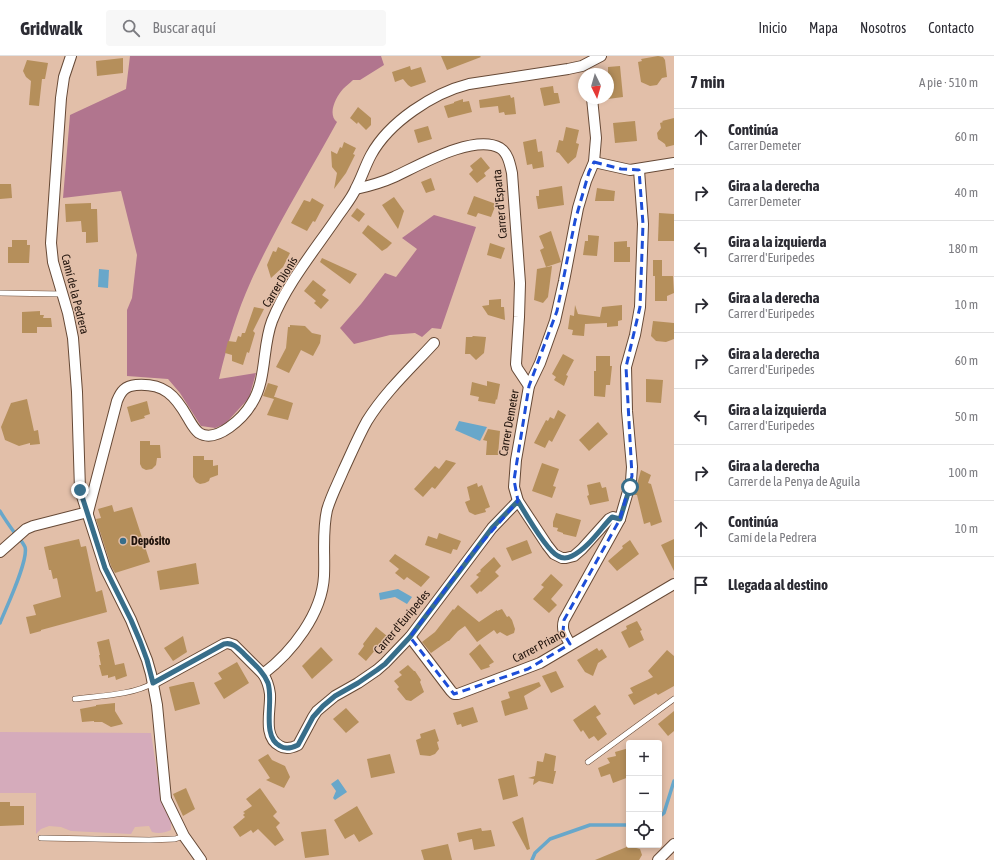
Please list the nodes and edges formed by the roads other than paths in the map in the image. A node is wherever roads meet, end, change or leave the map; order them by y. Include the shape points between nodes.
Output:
1 (71, 56) edge
2 (601, 56) edge
3 (586, 68) edge
4 (578, 70) edge
5 (593, 104) edge
6 (594, 162) junction
7 (674, 163) edge
8 (639, 170) junction
9 (356, 189) junction
10 (0, 293) edge
11 (62, 294) junction
12 (434, 343) dead end
13 (529, 386) junction
14 (518, 501) junction
15 (88, 512) junction
16 (620, 519) junction
17 (0, 552) edge
18 (674, 584) edge
19 (410, 637) junction
20 (570, 644) junction
21 (263, 674) junction
22 (153, 683) junction
23 (74, 699) dead end
24 (674, 699) edge
25 (588, 762) dead end
26 (184, 836) junction
27 (41, 838) dead end
28 (674, 844) edge
29 (201, 860) edge
30 (658, 860) edge

1 - 11 street, Camí de la Pedrera via 61,98 51,243 53,262
2 - 3 street, Carrer Dionís
4 - 9 street, Carrer Dionís via 469,84 440,94 404,118 381,141 370,155
5 - 6 street, Carrer Demeter via 596,138
6 - 8 street via 621,170
6 - 13 street, Carrer Demeter via 578,208 555,321
7 - 8 street
8 - 16 street via 643,224 640,307 626,370 632,476
9 - 13 street, Carrer d'Esparta via 375,185 467,146 489,145 505,153 512,173 518,257 520,306 516,364
9 - 15 street, Carrer Dionís via 279,304 271,325 258,389 247,411 224,431 204,434 194,429 177,400 168,392 152,385 126,387 120,392 117,401
10 - 11 lane
11 - 15 street, Camí de la Pedrera via 73,338 80,490
12 - 21 street via 367,421 327,510 324,578 320,601 302,633 283,657
13 - 14 street, Carrer Demeter via 514,480
14 - 16 street, Carrer Demeter via 550,550 562,558 578,552 612,517
14 - 19 street, Carrer d'Euripedes via 492,528
15 - 17 street via 62,517 26,529
15 - 22 street, Camí de la Pedrera via 105,568 137,634
16 - 20 street via 564,620 563,632
18 - 20 street, Carrer Priano
19 - 20 street, Carrer Priano via 454,694 528,668
19 - 21 street, Carrer d'Euripedes via 385,664 323,706 313,717 298,745 289,748 279,746 270,734 270,693
21 - 22 street, Carrer d'Euripedes via 234,645 228,643
22 - 23 lane via 135,690
22 - 26 street, Camí de la Pedrera via 166,799
24 - 25 lane
26 - 27 lane via 149,840
26 - 29 street, Camí de la Pedrera
28 - 30 street

